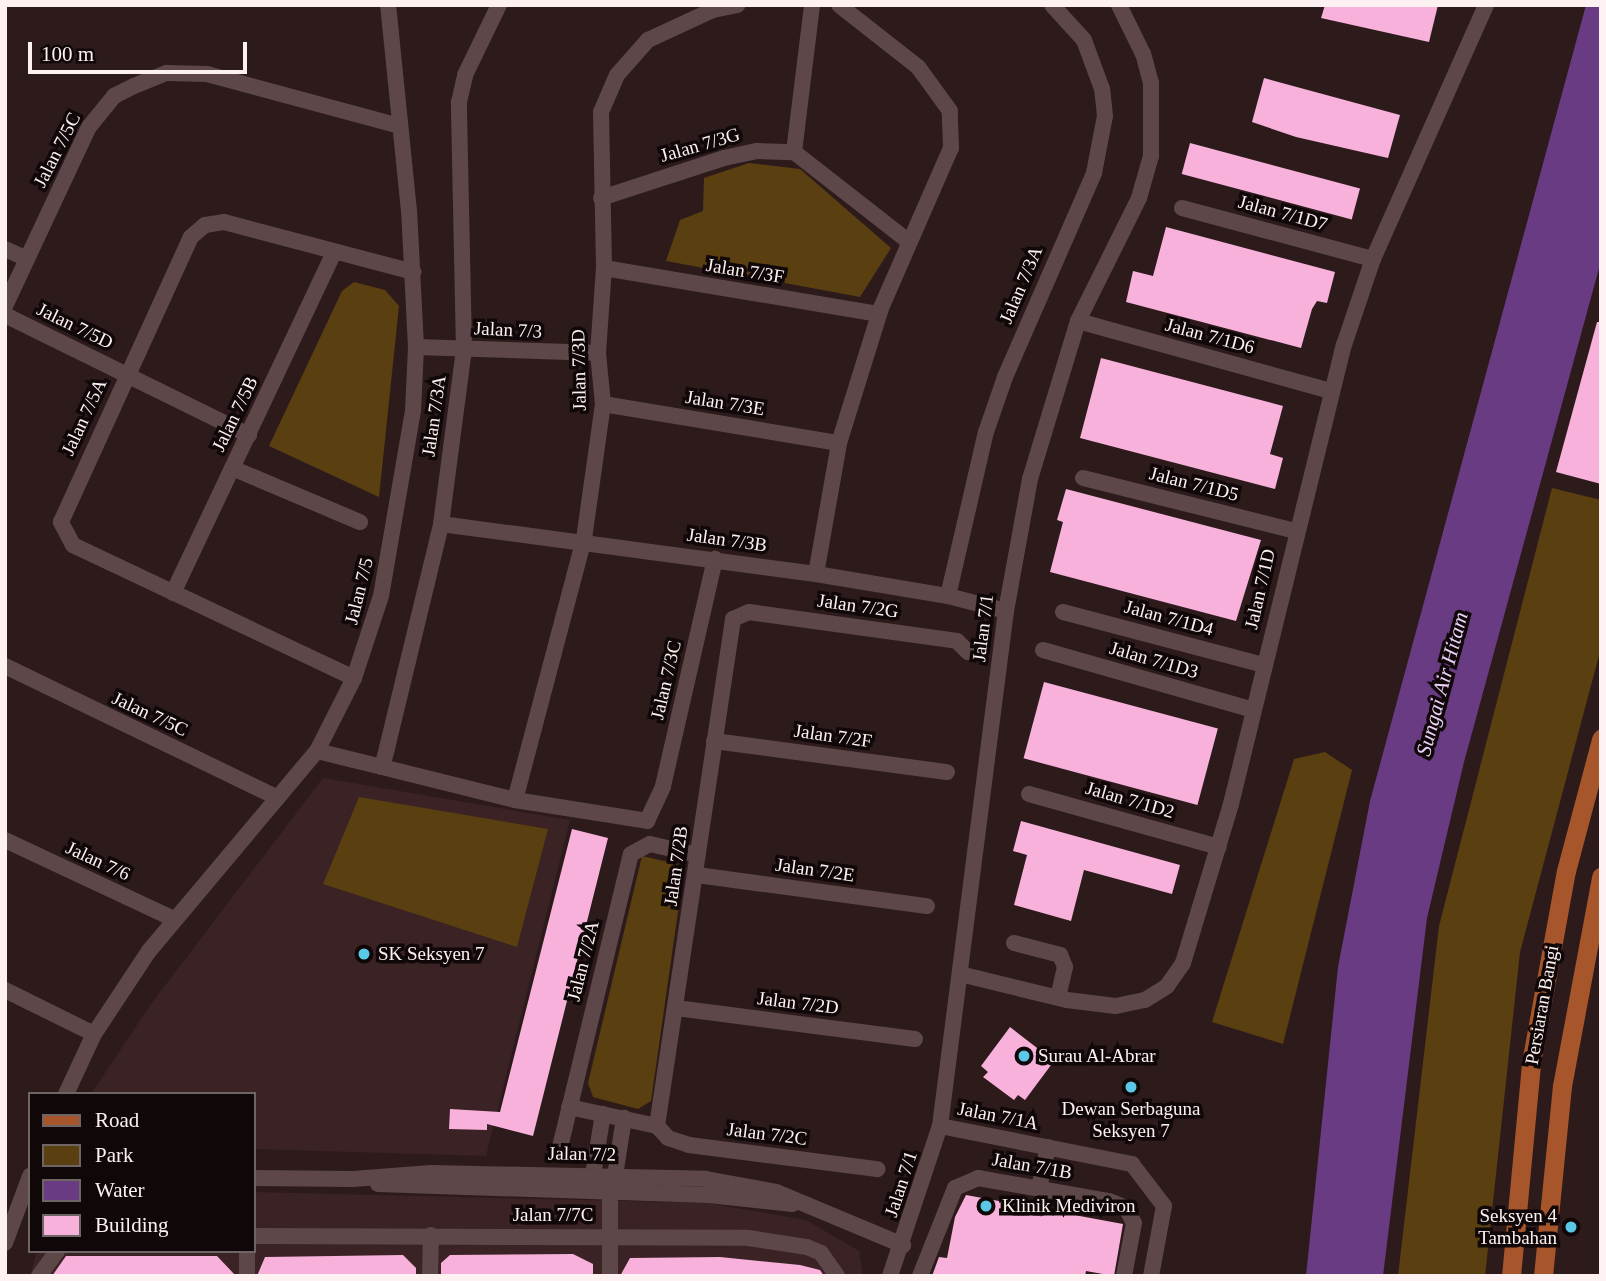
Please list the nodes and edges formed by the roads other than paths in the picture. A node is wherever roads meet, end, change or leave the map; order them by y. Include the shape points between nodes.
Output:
1 (388, 5) edge
2 (499, 5) edge
3 (737, 5) edge
4 (812, 5) edge
5 (839, 5) edge
6 (1052, 5) edge
7 (1119, 5) edge
8 (1486, 5) edge
9 (712, 8) edge
10 (400, 126) junction
11 (794, 152) junction
12 (601, 198) junction
13 (1182, 208) dead end
14 (908, 242) junction
15 (5, 249) edge
16 (334, 253) junction
17 (27, 259) junction
18 (1373, 259) junction
19 (604, 268) junction
20 (413, 272) junction
21 (5, 306) edge
22 (879, 314) junction
23 (5, 315) edge
24 (1078, 321) junction
25 (416, 347) junction
26 (464, 349) junction
27 (598, 353) junction
28 (126, 374) junction
29 (1331, 391) junction
30 (603, 404) junction
31 (249, 435) junction
32 (839, 443) junction
33 (232, 468) junction
34 (1083, 478) dead end
35 (360, 522) dead end
36 (441, 524) junction
37 (1295, 531) junction
38 (584, 540) junction
39 (715, 559) junction
40 (816, 574) junction
41 (173, 593) junction
42 (948, 596) junction
43 (1006, 611) junction
44 (1063, 612) dead end
45 (738, 615) joint
46 (1043, 650) dead end
47 (968, 652) dead end
48 (1264, 665) junction
49 (5, 666) edge
50 (354, 678) junction
51 (1253, 710) junction
52 (1601, 739) edge
53 (714, 741) junction
54 (317, 751) junction
55 (382, 767) junction
56 (947, 772) dead end
57 (1029, 794) dead end
58 (278, 798) junction
59 (515, 800) junction
60 (5, 840) edge
61 (1219, 847) junction
62 (698, 855) junction
63 (696, 875) junction
64 (1601, 878) edge
65 (927, 906) dead end
66 (174, 919) junction
67 (1014, 943) dead end
68 (960, 974) junction
69 (5, 990) edge
70 (1058, 997) junction
71 (676, 1008) junction
72 (94, 1034) junction
73 (915, 1040) dead end
74 (67, 1092) edge
75 (569, 1107) junction
76 (603, 1114) junction
77 (624, 1118) junction
78 (657, 1126) junction
79 (940, 1126) junction
80 (560, 1147) dead end
81 (1048, 1147) junction
82 (877, 1169) dead end
83 (593, 1174) junction
84 (256, 1178) edge
85 (353, 1180) junction
86 (28, 1181) edge
87 (613, 1184) junction
88 (1040, 1188) junction
89 (430, 1235) junction
90 (256, 1236) edge
91 (610, 1236) junction
92 (5, 1243) edge
93 (903, 1245) junction
94 (55, 1253) edge
95 (247, 1253) edge
96 (38, 1276) edge
97 (247, 1276) edge
98 (430, 1276) edge
99 (610, 1276) edge
100 (837, 1276) edge
101 (890, 1276) edge
102 (920, 1276) edge
103 (1124, 1276) edge
104 (1151, 1276) edge
105 (1511, 1276) edge
106 (1543, 1276) edge

1 - 10 street, Jalan 7/5
2 - 26 street, Jalan 7/3A via 465,75 459,102
3 - 9 street, Jalan 7/3D
4 - 11 street
5 - 14 street via 918,66 950,111 950,148
6 - 42 street, Jalan 7/3A via 1084,40 1102,89 1105,116 1094,173 1005,377 986,432
7 - 24 street, Jalan 7/1 via 1134,30 1151,83 1151,156 1139,198
8 - 18 street, Jalan 7/1D
9 - 12 street, Jalan 7/3D via 648,40 612,84 601,112
10 - 17 street, Jalan 7/5C via 207,74 167,73 150,79 114,96 89,127
10 - 20 street, Jalan 7/5
11 - 12 street, Jalan 7/3G via 746,153
11 - 14 street
12 - 19 street, Jalan 7/3D
13 - 18 street, Jalan 7/1D7
14 - 22 street
15 - 17 street
16 - 20 street, Jalan 7/5A
16 - 28 street, Jalan 7/5A via 224,222 205,225 191,237
16 - 31 street, Jalan 7/5B
17 - 21 street, Jalan 7/5C
18 - 29 street, Jalan 7/1D
19 - 22 street, Jalan 7/3F
19 - 27 street, Jalan 7/3D
20 - 25 street, Jalan 7/5
22 - 32 street
23 - 28 street, Jalan 7/5D
24 - 29 street, Jalan 7/1D6
24 - 43 street, Jalan 7/1 via 1030,479
25 - 26 street, Jalan 7/3
25 - 50 street, Jalan 7/5 via 413,411 394,535 381,596
26 - 27 street, Jalan 7/3
26 - 36 street, Jalan 7/3A
27 - 30 street, Jalan 7/3D
28 - 31 street, Jalan 7/5D
28 - 41 street, Jalan 7/5A via 61,522 73,545
29 - 37 street, Jalan 7/1D
30 - 32 street, Jalan 7/3E
30 - 38 street, Jalan 7/3D
31 - 33 street, Jalan 7/5B
32 - 40 street
33 - 35 street
33 - 41 street, Jalan 7/5B
34 - 37 street, Jalan 7/1D5
36 - 38 street, Jalan 7/3B
36 - 55 street, Jalan 7/3A
37 - 48 street, Jalan 7/1D
38 - 39 street, Jalan 7/3B
38 - 59 street, Jalan 7/3D
39 - 40 street, Jalan 7/3B
39 - 59 street, Jalan 7/3C via 655,810 647,821
40 - 42 street, Jalan 7/3B
41 - 50 street, Jalan 7/5A
42 - 43 street, Jalan 7/3B
43 - 68 street, Jalan 7/1
44 - 48 street, Jalan 7/1D4
45 - 47 street, Jalan 7/2G via 750,612 957,641
45 - 53 street, Jalan 7/2B via 730,627
46 - 51 street, Jalan 7/1D3
48 - 51 street, Jalan 7/1D
49 - 58 street, Jalan 7/5C
50 - 54 street, Jalan 7/5
51 - 61 street, Jalan 7/1D
52 - 105 main road, Persiaran Bangi via 1566,871 1531,1063
53 - 56 street, Jalan 7/2F
53 - 62 street, Jalan 7/2B
54 - 55 street
54 - 58 street, Jalan 7/5
55 - 59 street
57 - 61 street, Jalan 7/1D2
58 - 66 street, Jalan 7/5
60 - 66 street, Jalan 7/6
61 - 70 street, Jalan 7/1D via 1192,942 1167,986 1145,1000 1116,1006
62 - 63 street, Jalan 7/2B
62 - 75 street, Jalan 7/2A via 650,844 631,854
63 - 65 street, Jalan 7/2E
63 - 71 street, Jalan 7/2B
64 - 106 main road, Persiaran Bangi via 1562,1087
66 - 72 street, Jalan 7/5
67 - 70 street via 1060,955 1065,967
68 - 70 street, Jalan 7/1D
68 - 79 street, Jalan 7/1
69 - 72 street
71 - 73 street, Jalan 7/2D
71 - 78 street, Jalan 7/2B
72 - 74 street, Jalan 7/5
75 - 76 street, Jalan 7/2C
75 - 80 street, Jalan 7/2A
76 - 77 street, Jalan 7/2C
76 - 83 street
77 - 78 street, Jalan 7/2C
77 - 87 street
78 - 82 street, Jalan 7/2C via 668,1138 689,1145
79 - 81 street, Jalan 7/1A
79 - 93 street, Jalan 7/1
81 - 88 street
81 - 104 street, Jalan 7/1A via 1132,1164 1150,1183 1164,1206
83 - 85 street, Jalan 7/2 via 431,1173
83 - 87 street, Jalan 7/2
84 - 85 street, Jalan 7/2
85 - 87 street, Jalan 7/2 via 432,1188
86 - 92 street
87 - 91 street
87 - 93 street, Jalan 7/2 via 805,1206
88 - 102 street, Jalan 7/1B via 978,1178 955,1188
88 - 103 street, Jalan 7/1B via 1126,1208 1134,1223
89 - 90 street, Jalan 7/7C
89 - 91 street, Jalan 7/7C
89 - 98 street
91 - 99 street
91 - 100 street, Jalan 7/7C via 790,1243 821,1253
93 - 101 street, Jalan 7/1
94 - 96 street
95 - 97 street

